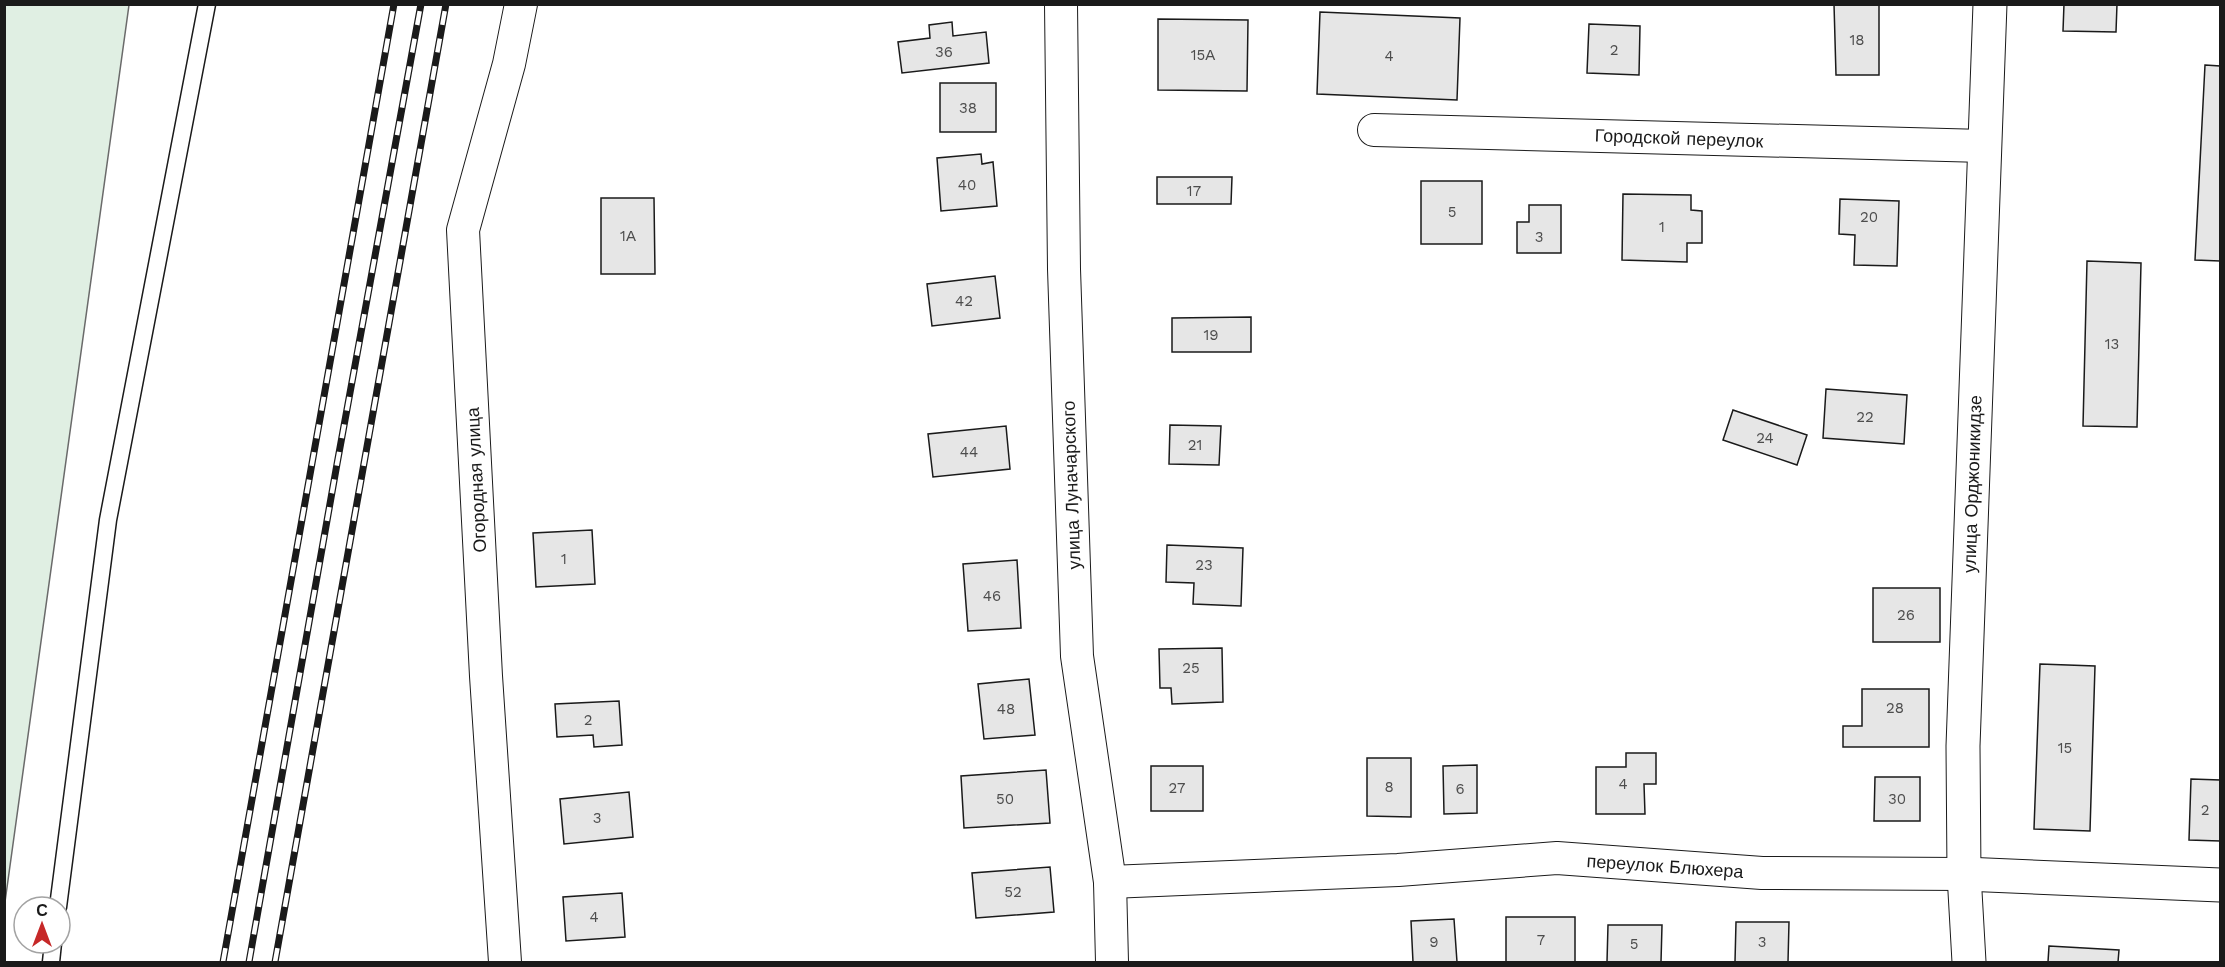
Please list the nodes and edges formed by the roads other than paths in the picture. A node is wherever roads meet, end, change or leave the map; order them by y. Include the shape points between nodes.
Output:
1 (207, 4) edge
2 (520, 4) edge
3 (1061, 4) edge
4 (1990, 4) edge
5 (1374, 130) dead end
6 (1984, 146) junction
7 (1964, 874) junction
8 (1110, 882) junction
9 (2220, 885) edge
10 (60, 895) edge
11 (505, 963) edge
12 (1112, 963) edge
13 (1969, 963) edge

1 - 10 lane via 108,520
2 - 11 street, Огородная улица via 509,64 463,230
3 - 8 street, улица Луначарского via 1064,269 1077,656
4 - 6 street, улица Орджоникидзе
5 - 6 street, Городской переулок
6 - 7 street, улица Орджоникидзе via 1963,734
7 - 8 street, переулок Блюхера via 1762,873 1557,858 1398,870
7 - 9 street, переулок Блюхера
7 - 13 street, улица Орджоникидзе
8 - 12 street, улица Луначарского

